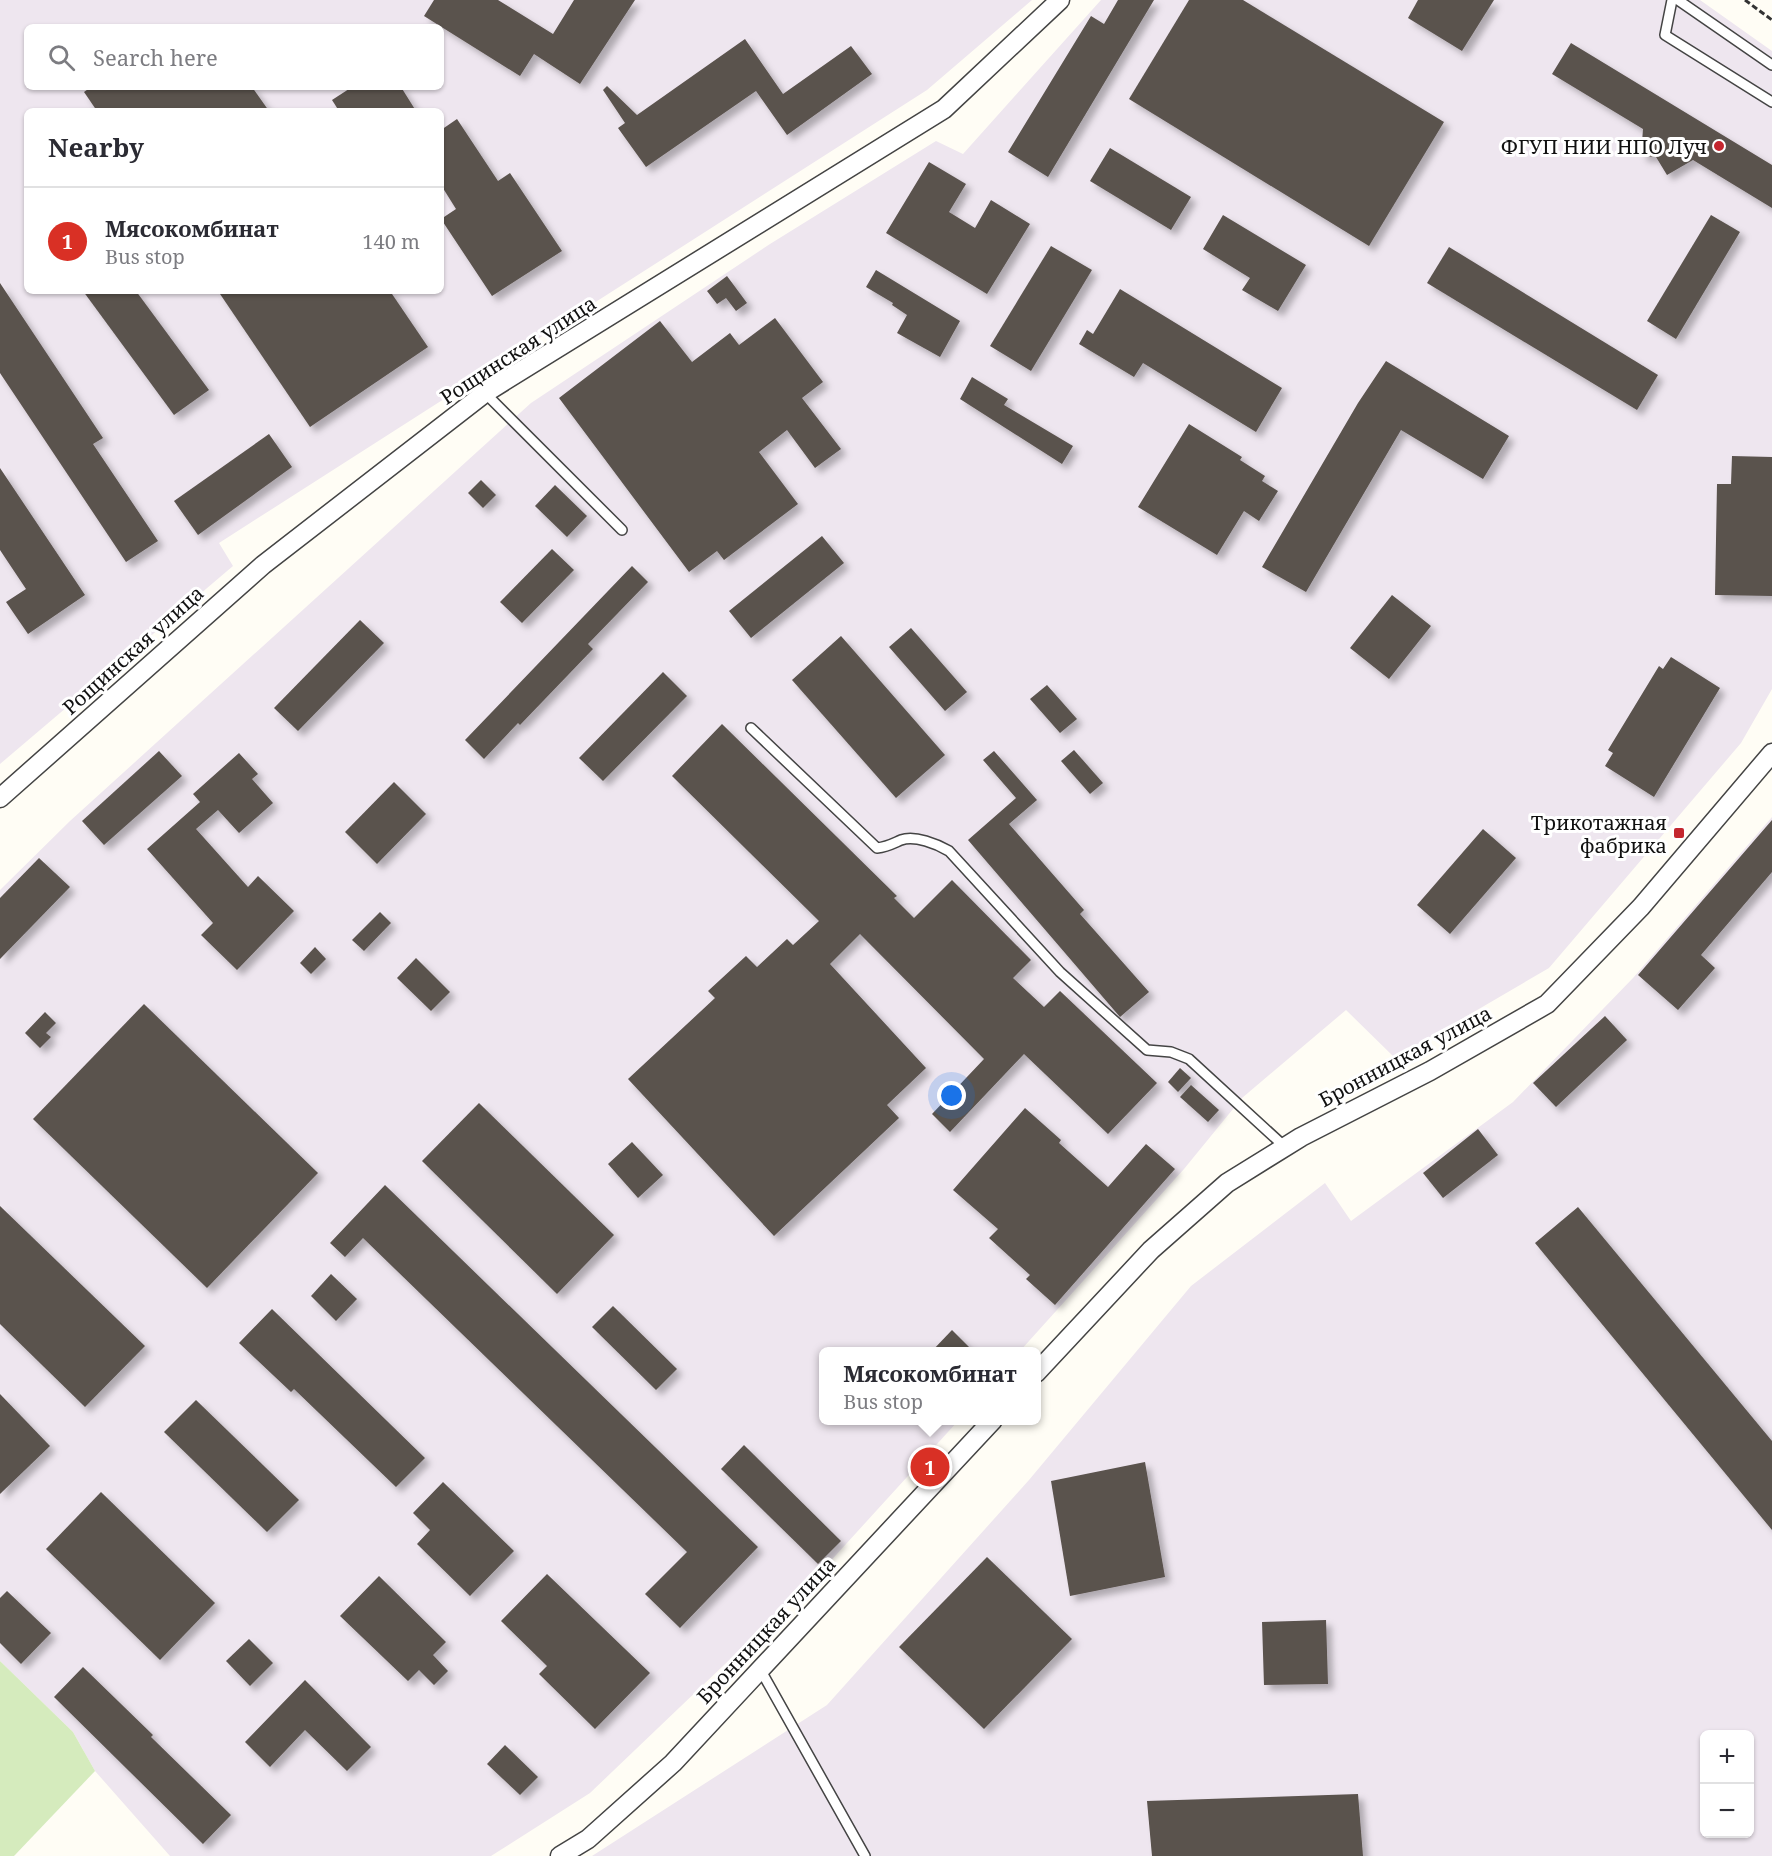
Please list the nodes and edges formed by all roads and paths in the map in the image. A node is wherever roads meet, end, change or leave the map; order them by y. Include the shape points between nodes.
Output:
1 (1060, 0) edge
2 (1672, 0) edge
3 (1678, 0) edge
4 (1745, 0) edge
5 (1772, 20) edge
6 (1772, 64) edge
7 (1772, 102) edge
8 (485, 393) junction
9 (622, 530) dead end
10 (751, 728) dead end
11 (1772, 753) edge
12 (0, 798) edge
13 (1285, 1147) junction
14 (1041, 1368) edge
15 (988, 1425) edge
16 (760, 1669) junction
17 (560, 1856) edge
18 (865, 1856) edge

1 - 8 street, Рощинская улица via 944,109
2 - 7 lane via 1665,35
3 - 6 lane
4 - 5 path
8 - 9 lane
8 - 12 street, Рощинская улица via 263,566
10 - 13 lane via 877,848 903,839 920,840 949,851 1060,972 1147,1050 1171,1052 1189,1059
11 - 13 street, Бронницкая улица via 1641,908 1546,1004 1430,1071
13 - 14 street, Бронницкая улица via 1227,1183 1151,1250
15 - 16 street, Бронницкая улица
16 - 17 street, Бронницкая улица via 673,1763 588,1839
16 - 18 lane

